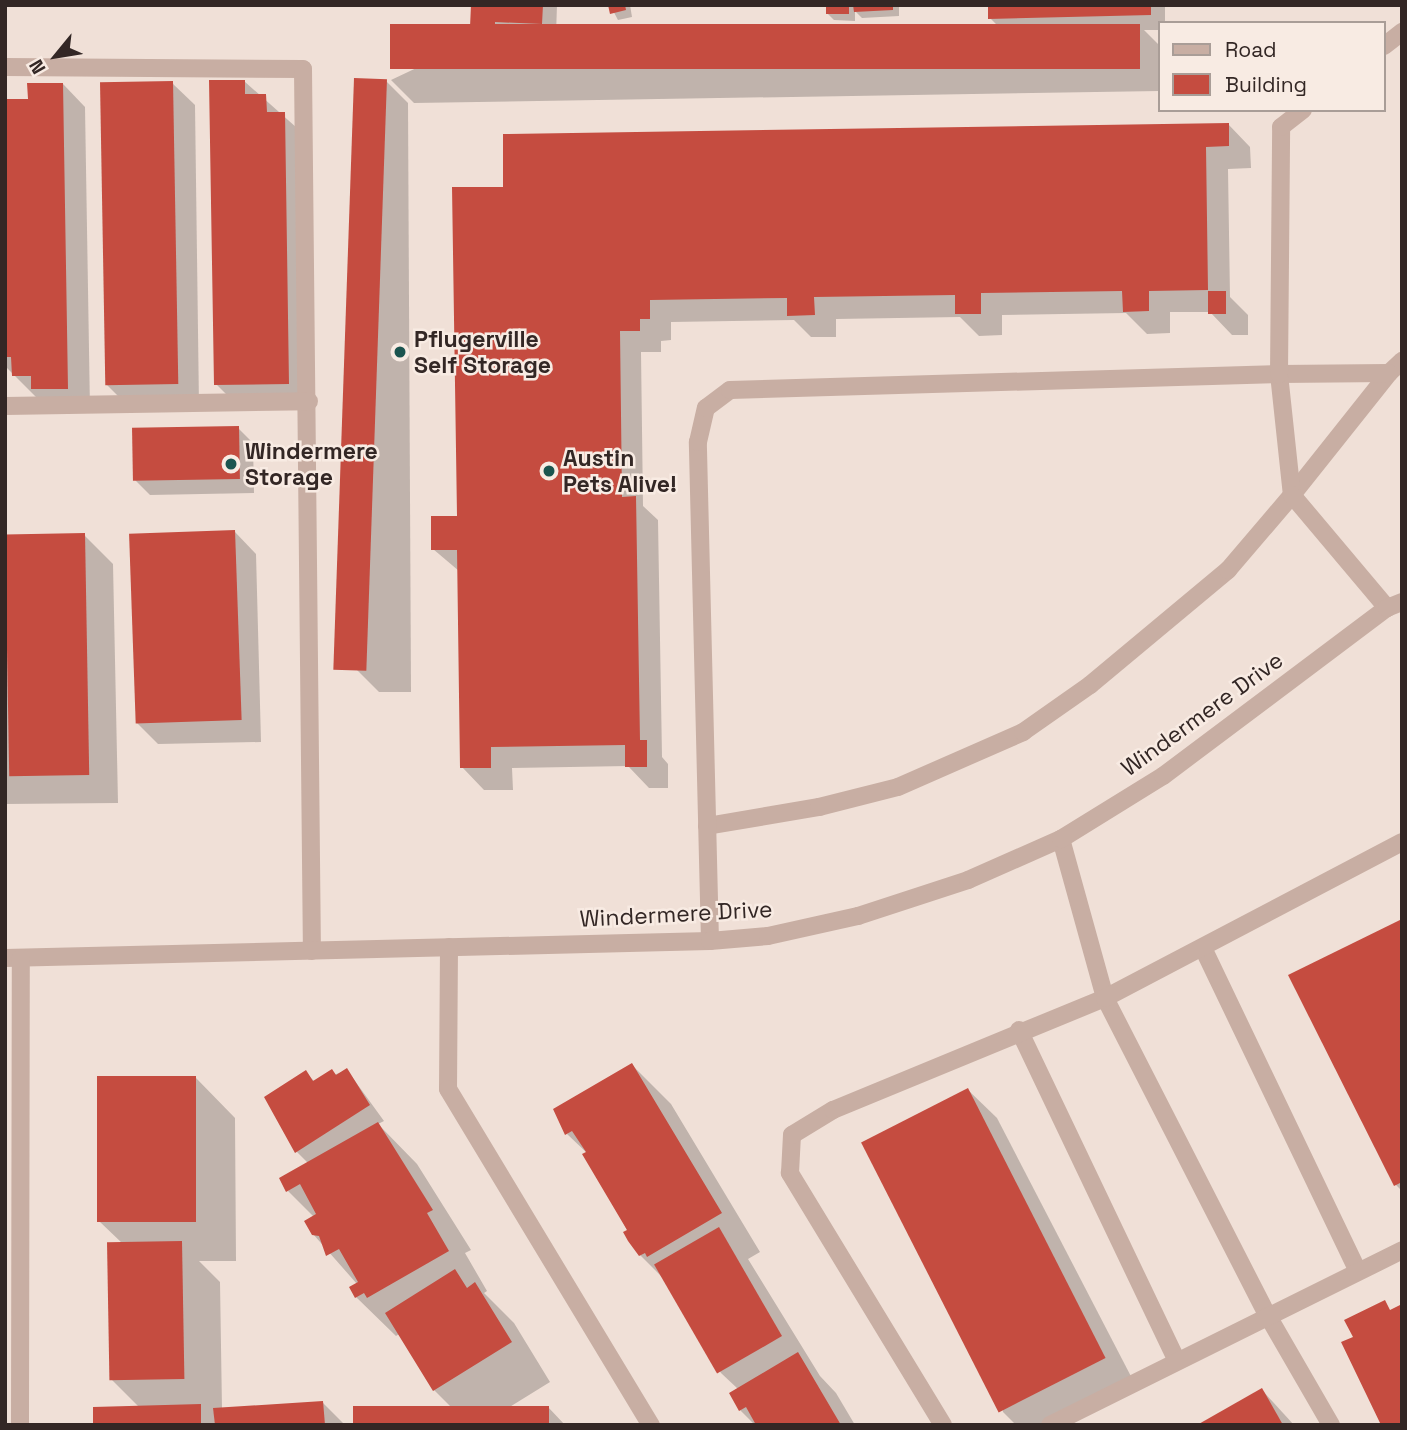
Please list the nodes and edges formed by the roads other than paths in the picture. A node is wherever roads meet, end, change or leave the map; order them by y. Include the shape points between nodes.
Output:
1 (1402, 33) edge
2 (1386, 45) edge
3 (5, 66) edge
4 (1300, 112) edge
5 (1395, 367) edge
6 (1279, 374) junction
7 (309, 401) junction
8 (5, 407) edge
9 (1292, 495) junction
10 (1402, 586) edge
11 (1394, 605) edge
12 (707, 826) junction
13 (1061, 839) junction
14 (1402, 842) edge
15 (710, 941) junction
16 (449, 947) junction
17 (1203, 947) junction
18 (312, 951) junction
19 (13, 958) edge
20 (1105, 998) junction
21 (1019, 1030) junction
22 (1402, 1250) edge
23 (1358, 1271) junction
24 (1268, 1316) junction
25 (1177, 1361) junction
26 (20, 1425) edge
27 (651, 1425) edge
28 (943, 1425) edge
29 (1050, 1425) edge
30 (1331, 1425) edge

1 - 2 street
3 - 7 street via 303,69
4 - 6 street via 1281,127
5 - 6 street
5 - 9 street
6 - 9 street
6 - 12 street via 730,390 706,408 698,442
7 - 8 street
7 - 18 street
9 - 11 street
9 - 12 street via 1228,570 1090,685 1023,732 898,787 819,807
10 - 11 street, Windermere Drive
11 - 13 street, Windermere Drive via 1163,776
12 - 15 street
13 - 15 street, Windermere Drive via 968,880 858,916 768,936
13 - 20 street
14 - 17 street
15 - 16 street, Windermere Drive
16 - 18 street, Windermere Drive
16 - 27 street via 448,1089
17 - 20 street
17 - 23 street
18 - 19 street, Windermere Drive
19 - 26 street
20 - 21 street
20 - 24 street
21 - 25 street
21 - 28 street via 834,1110 792,1135 790,1172
22 - 23 street
23 - 24 street
24 - 25 street
24 - 30 street
25 - 29 street

